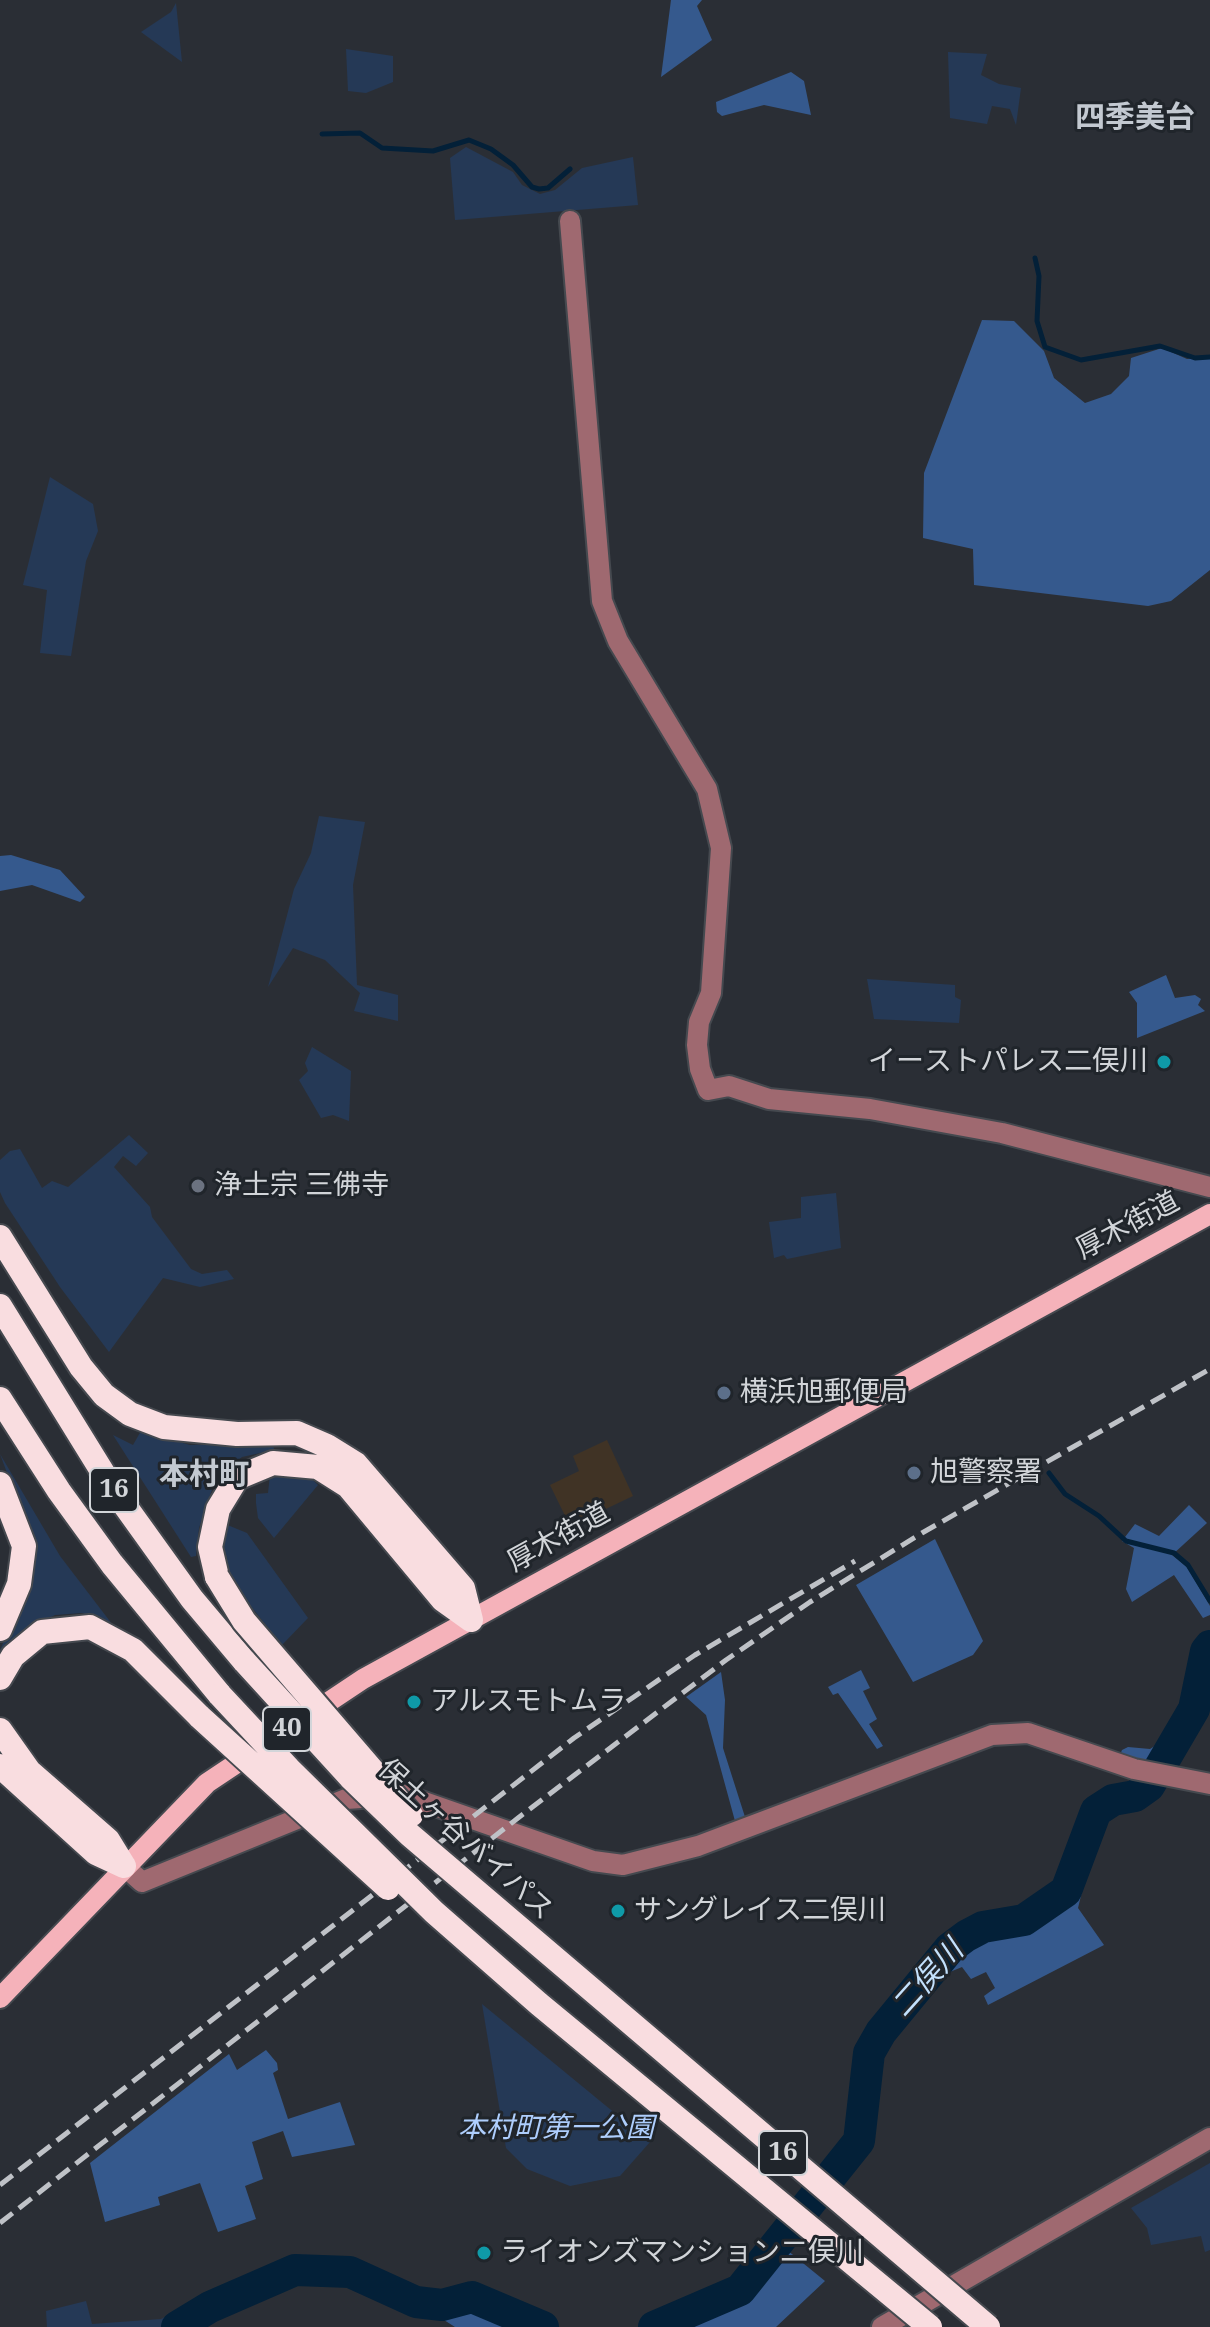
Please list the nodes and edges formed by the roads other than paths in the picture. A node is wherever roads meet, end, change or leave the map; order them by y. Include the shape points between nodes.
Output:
1 (570, 221) dead end
2 (1210, 1187) edge
3 (1210, 1214) edge
4 (0, 1237) edge
5 (0, 1306) edge
6 (0, 1399) edge
7 (0, 1484) edge
8 (471, 1620) junction
9 (0, 1629) edge
10 (0, 1678) edge
11 (0, 1730) edge
12 (0, 1766) edge
13 (1210, 1784) edge
14 (124, 1866) junction
15 (578, 1980) junction
16 (0, 1998) edge
17 (539, 2004) junction
18 (1210, 2138) edge
19 (882, 2327) edge
20 (930, 2327) edge
21 (988, 2327) edge

1 - 2 street via 602,601 618,641 695,766 719,830 711,993 699,1022 697,1045 708,1090 729,1086 769,1099 870,1109 1002,1133
3 - 8 main road, 厚木街道 / 40
4 - 8 highway via 104,1395 130,1414 164,1427 297,1433 327,1446 356,1464 463,1588
5 - 15 highway, 保土ヶ谷バイパス / 16, bridge via 113,1489 245,1662 410,1835
6 - 17 highway, 16, bridge via 112,1564 220,1695 368,1849
7 - 9 highway via 24,1546 19,1584
8 - 14 main road, 厚木街道 / 40 via 363,1679 207,1783
8 - 15 highway, bridge via 443,1600 348,1486 318,1467 273,1463 237,1478 218,1509 210,1547 217,1577 244,1621 415,1820
10 - 17 highway, bridge via 13,1656 42,1632 90,1627 133,1650 343,1851 444,1935
11 - 14 highway via 29,1771 108,1840
12 - 14 highway via 96,1853
13 - 14 street via 1134,1769 1028,1733 992,1735 698,1846 623,1865 593,1861 404,1795 346,1799 142,1882
14 - 16 main road, 厚木街道 / 40
15 - 21 highway, 保土ヶ谷バイパス / 16, bridge
17 - 20 highway, 16, bridge
18 - 19 street, bridge

